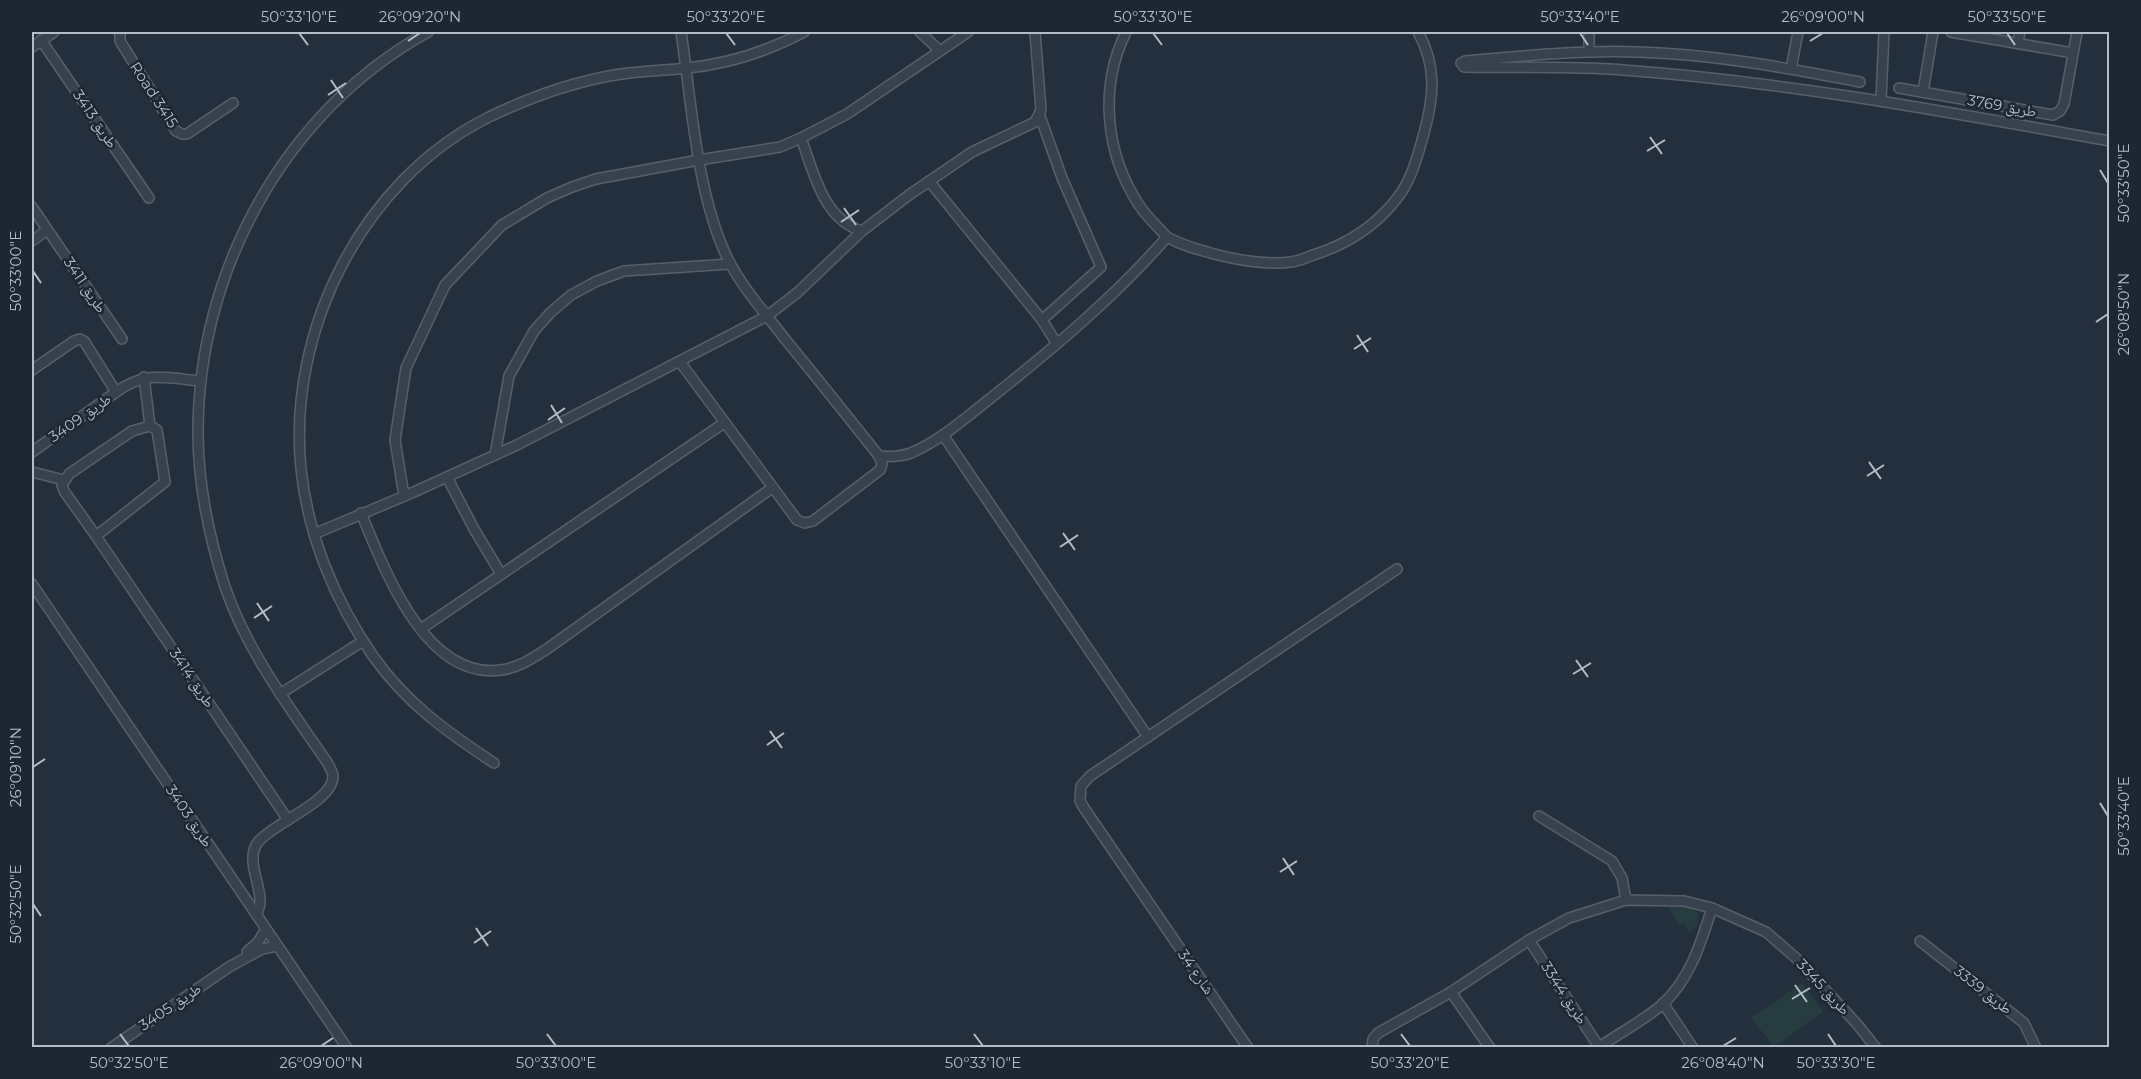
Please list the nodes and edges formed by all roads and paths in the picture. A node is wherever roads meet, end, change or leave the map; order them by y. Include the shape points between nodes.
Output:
1 (54, 32) edge
2 (120, 32) edge
3 (428, 32) edge
4 (681, 32) edge
5 (804, 32) edge
6 (920, 32) edge
7 (968, 32) edge
8 (1035, 32) edge
9 (1126, 32) edge
10 (1418, 32) edge
11 (1589, 32) edge
12 (1798, 32) edge
13 (1884, 32) edge
14 (1933, 32) edge
15 (1952, 32) edge
16 (2020, 32) edge
17 (2077, 32) edge
18 (41, 40) junction
19 (2018, 43) junction
20 (32, 47) edge
21 (940, 51) junction
22 (1589, 51) junction
23 (2073, 53) junction
24 (687, 68) junction
25 (1791, 69) junction
26 (1860, 82) dead end
27 (1899, 88) dead end
28 (1923, 92) junction
29 (1881, 100) junction
30 (233, 103) dead end
31 (1040, 116) junction
32 (801, 138) junction
33 (2109, 141) edge
34 (699, 160) junction
35 (929, 181) junction
36 (149, 198) dead end
37 (32, 207) edge
38 (47, 230) junction
39 (862, 231) junction
40 (1167, 237) junction
41 (32, 241) edge
42 (730, 264) junction
43 (768, 316) junction
44 (1042, 320) junction
45 (122, 339) dead end
46 (1058, 344) junction
47 (680, 362) junction
48 (32, 370) edge
49 (144, 377) junction
50 (201, 381) junction
51 (117, 392) junction
52 (724, 423) junction
53 (150, 426) junction
54 (943, 435) junction
55 (32, 452) edge
56 (495, 455) junction
57 (879, 456) junction
58 (32, 472) edge
59 (447, 477) junction
60 (64, 480) junction
61 (772, 488) junction
62 (404, 496) junction
63 (361, 513) junction
64 (314, 534) junction
65 (96, 536) junction
66 (1397, 568) dead end
67 (501, 574) junction
68 (32, 584) edge
69 (421, 629) junction
70 (363, 641) junction
71 (280, 693) junction
72 (1148, 737) junction
73 (494, 763) dead end
74 (1539, 816) dead end
75 (288, 820) junction
76 (1626, 900) junction
77 (1712, 908) junction
78 (256, 914) junction
79 (267, 929) junction
80 (1529, 940) junction
81 (1920, 940) dead end
82 (278, 946) junction
83 (229, 967) junction
84 (1451, 992) junction
85 (1663, 1003) junction
86 (1372, 1043) edge
87 (111, 1047) edge
88 (347, 1047) edge
89 (1248, 1047) edge
90 (1490, 1047) edge
91 (1599, 1047) edge
92 (1693, 1047) edge
93 (1876, 1047) edge
94 (2036, 1047) edge

1 - 18 street
2 - 30 street, Road 3415 via 120,41 176,131 187,134
3 - 50 street via 366,74 320,117 282,164 252,213 227,267 209,328
4 - 24 street
5 - 24 street via 754,54
6 - 21 street
7 - 21 street
8 - 31 street
9 - 40 street via 1109,89 1110,130 1120,170 1139,206
10 - 40 street via 1427,48 1432,104 1416,164 1402,192 1381,218 1331,250 1292,262 1247,262
11 - 22 street
12 - 25 street
13 - 29 street
14 - 28 street
15 - 19 street
16 - 19 street
17 - 23 street, طريق 3769
18 - 20 street
18 - 36 street, طريق 3413
19 - 23 street
21 - 32 street via 847,114
22 - 25 street via 1673,54
22 - 29 street via 1461,63 1464,67 1621,70
23 - 28 street, طريق 3769 via 2064,104 2053,115
24 - 34 street
24 - 64 street via 609,76 523,102 451,140 383,203 334,283 308,360 300,449
25 - 26 street
27 - 28 street, طريق 3769
29 - 33 street
31 - 35 street via 1032,125 985,145
31 - 44 street via 1101,267
32 - 34 street via 780,147
32 - 39 street via 831,210 843,223
34 - 42 street via 715,227
34 - 62 street via 596,179 547,198 502,225 445,285 406,368 394,440
35 - 39 street
35 - 44 street
37 - 38 street, طريق 3411
38 - 41 street
38 - 45 street, طريق 3411
39 - 43 street
40 - 46 street
42 - 43 street
42 - 56 street via 624,271 571,295 534,331 509,376
43 - 47 street
43 - 57 street
44 - 46 street
46 - 54 street
47 - 52 street
47 - 56 street
48 - 51 street, طريق 3409 via 80,339
49 - 50 street
49 - 51 street
49 - 53 street
50 - 71 street via 200,479 209,533 226,589 249,642
51 - 55 street, طريق 3409
52 - 61 street
52 - 67 street
53 - 60 street via 132,431
53 - 65 street via 157,430 165,482
54 - 57 street via 910,453
54 - 72 street
56 - 59 street
57 - 61 street via 882,464 878,474 809,523 794,518
58 - 60 street
59 - 62 street
59 - 67 street
60 - 65 street, طريق 3414 via 64,491
61 - 69 street via 522,664 494,671 467,666 443,653
62 - 63 street
63 - 64 street
63 - 69 street via 391,584
64 - 70 street via 336,592
65 - 75 street, طريق 3414
66 - 72 street
67 - 69 street
68 - 78 street, طريق 3403
70 - 71 street
70 - 73 street via 413,703
71 - 75 street via 333,775 331,787
72 - 89 street, شارع 34 via 1085,780 1079,795 1143,897
74 - 76 street via 1612,861 1622,878
75 - 78 street via 264,837 254,851 260,904
76 - 77 street, طريق 3345 via 1684,901
76 - 80 street, طريق 3345 via 1569,918
77 - 85 street, طريق 3344 via 1689,970
77 - 93 street, طريق 3345 via 1766,932 1796,958
78 - 79 street, طريق 3403
79 - 82 street, طريق 3403
79 - 83 street, طريق 3405
80 - 84 street, طريق 3345
80 - 91 street, طريق 3344
81 - 94 street, طريق 3339 via 2024,1023
82 - 83 street, طريق 3405 via 262,949
82 - 88 street, طريق 3403
83 - 87 street, طريق 3405
84 - 86 street, طريق 3345 via 1378,1033
84 - 90 street
85 - 91 street, طريق 3344
85 - 92 street

